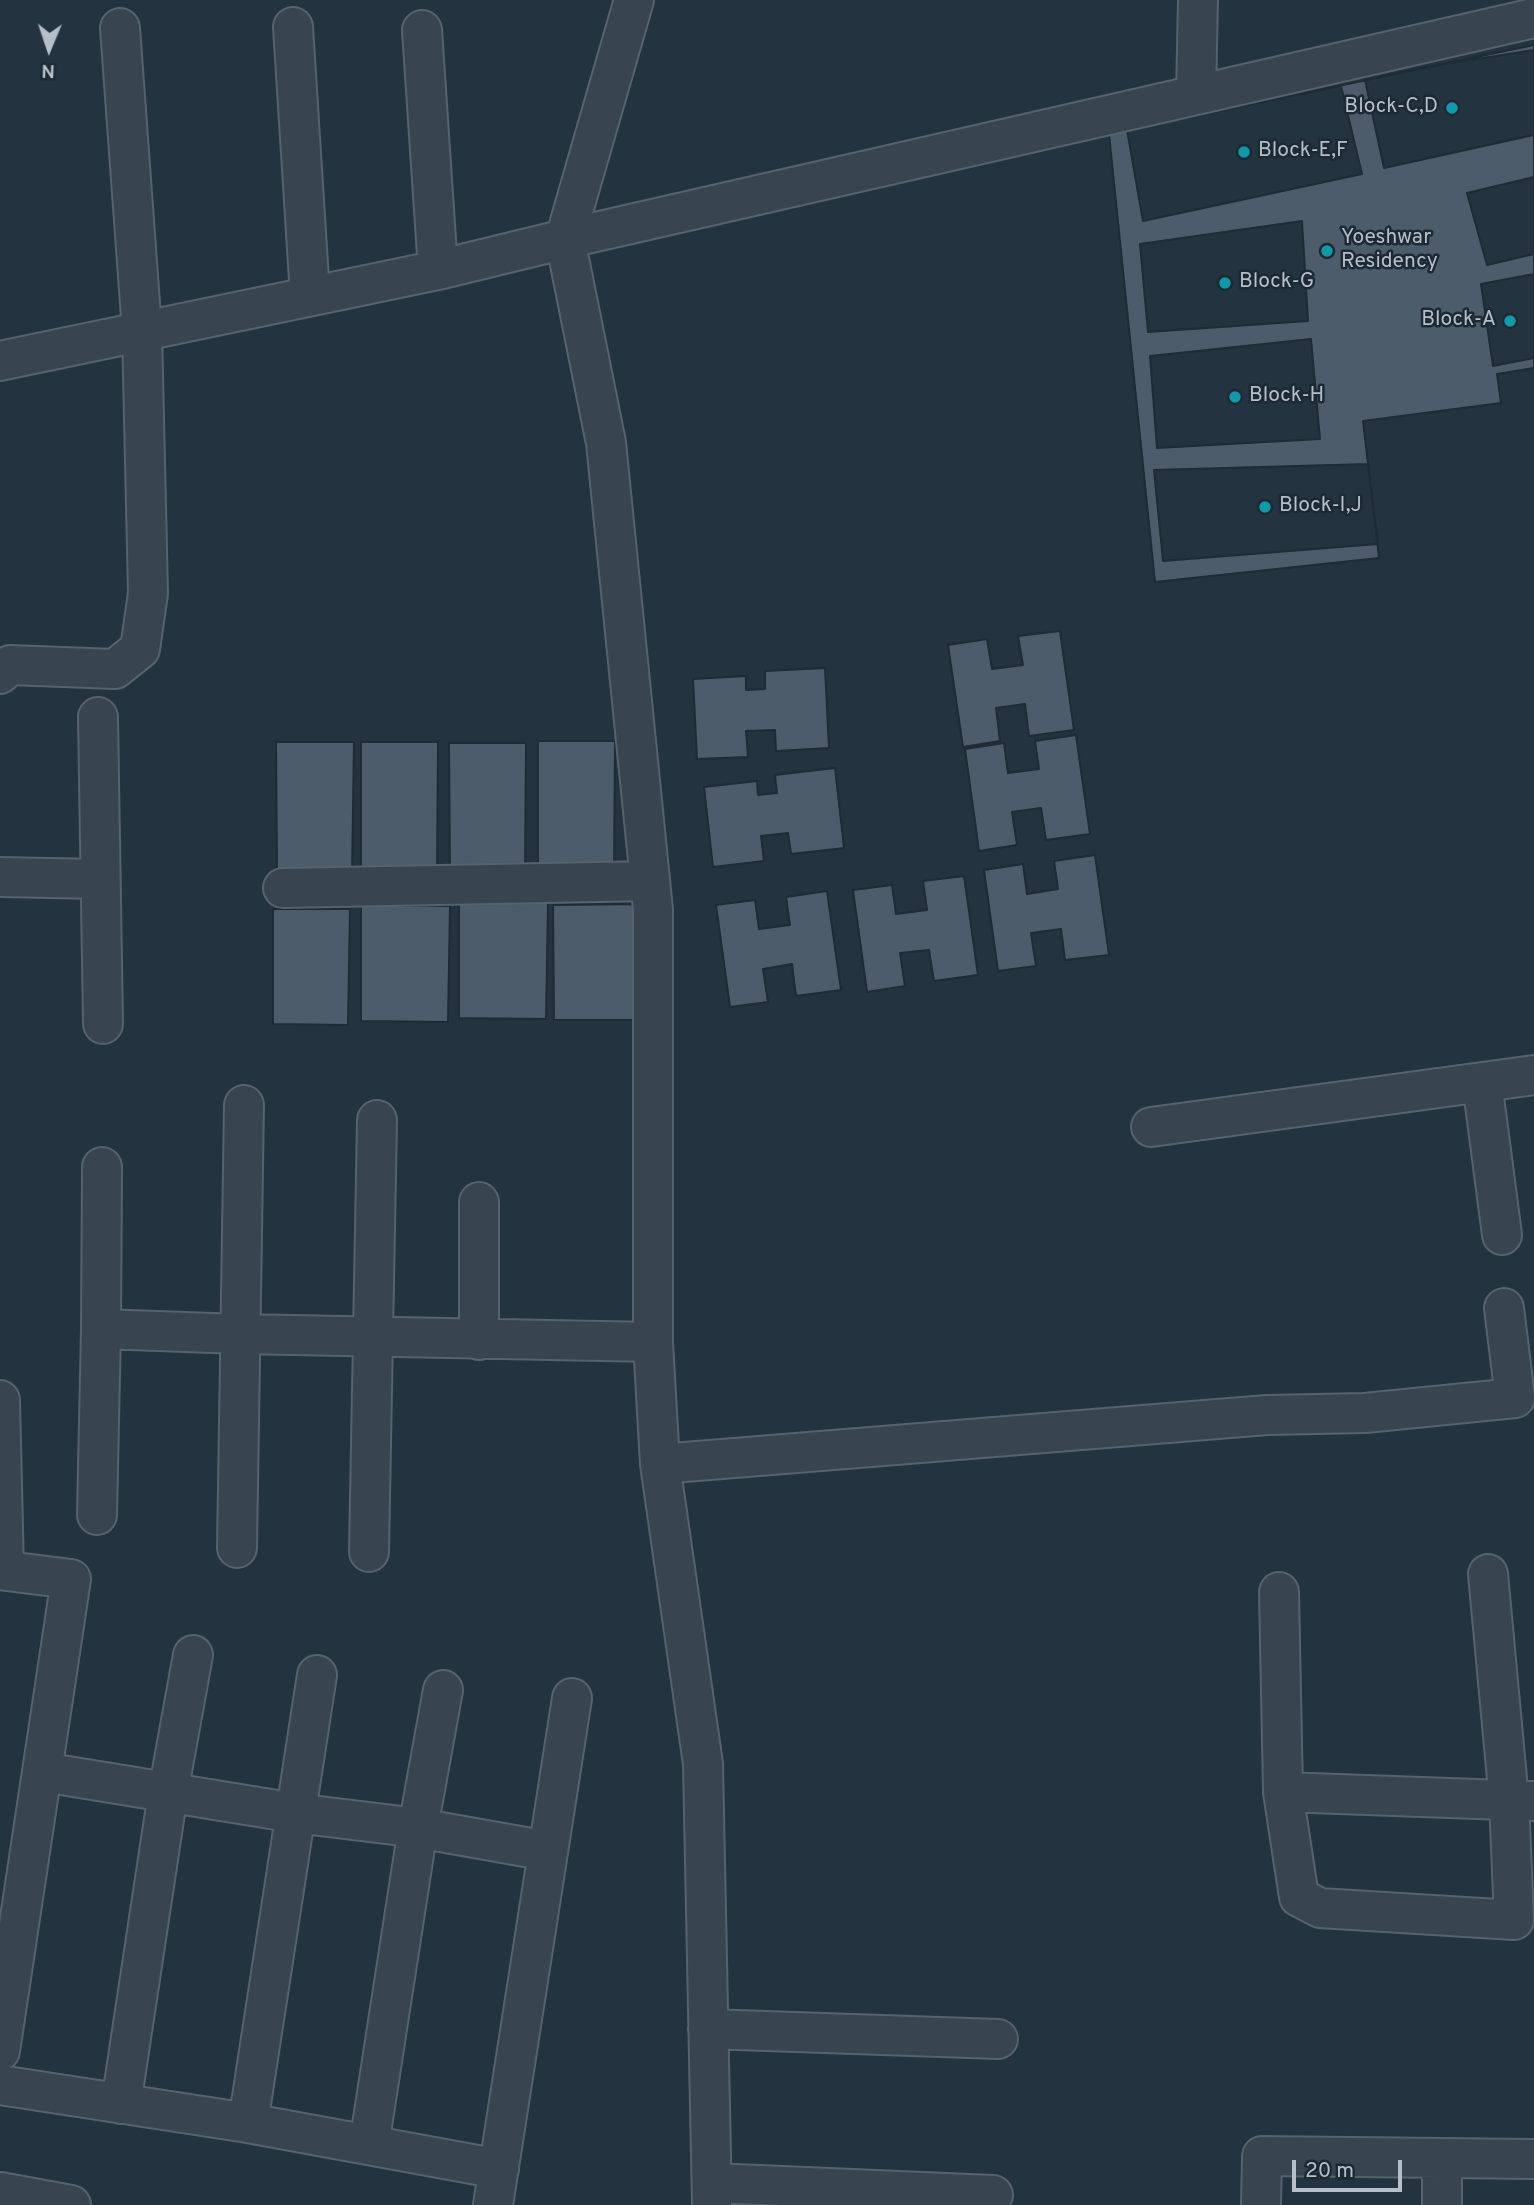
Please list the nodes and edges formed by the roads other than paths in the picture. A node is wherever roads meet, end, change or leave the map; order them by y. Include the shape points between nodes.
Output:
1 (634, 0) edge
2 (1198, 0) edge
3 (1534, 18) edge
4 (293, 27) dead end
5 (120, 28) dead end
6 (422, 30) dead end
7 (1196, 95) junction
8 (565, 239) junction
9 (438, 270) junction
10 (310, 296) junction
11 (142, 331) junction
12 (0, 361) edge
13 (0, 674) edge
14 (98, 717) dead end
15 (0, 877) edge
16 (100, 879) junction
17 (650, 881) junction
18 (283, 888) dead end
19 (103, 1024) dead end
20 (1534, 1075) edge
21 (1482, 1082) junction
22 (244, 1105) dead end
23 (377, 1121) dead end
24 (1152, 1128) dead end
25 (102, 1167) dead end
26 (479, 1202) dead end
27 (1502, 1235) dead end
28 (1504, 1308) dead end
29 (101, 1329) junction
30 (241, 1334) junction
31 (372, 1337) junction
32 (469, 1339) junction
33 (653, 1342) junction
34 (0, 1400) edge
35 (660, 1464) junction
36 (97, 1515) dead end
37 (237, 1548) dead end
38 (369, 1552) dead end
39 (2, 1570) edge
40 (1488, 1574) dead end
41 (1279, 1592) dead end
42 (193, 1655) dead end
43 (317, 1675) dead end
44 (443, 1689) dead end
45 (572, 1698) dead end
46 (43, 1772) junction
47 (1283, 1792) junction
48 (168, 1793) junction
49 (1521, 1800) edge
50 (295, 1812) junction
51 (418, 1828) junction
52 (548, 1851) junction
53 (708, 2029) junction
54 (998, 2039) dead end
55 (0, 2051) edge
56 (0, 2085) edge
57 (121, 2104) junction
58 (248, 2123) junction
59 (369, 2145) junction
60 (1441, 2158) junction
61 (1534, 2159) edge
62 (496, 2187) edge
63 (0, 2192) edge
64 (712, 2194) edge
65 (993, 2195) dead end
66 (71, 2205) edge
67 (1261, 2205) edge
68 (1442, 2205) edge

1 - 8 street
2 - 7 street
3 - 7 street
4 - 10 street
5 - 11 street
6 - 9 street
7 - 8 street
8 - 9 street
8 - 17 street via 606,443
9 - 10 street
10 - 11 street
11 - 12 street
11 - 13 street via 148,593 140,649 115,669 9,665
14 - 16 street
15 - 16 street
16 - 19 street
17 - 18 street
17 - 33 street
20 - 21 street
21 - 24 street
21 - 27 street
22 - 30 street
23 - 31 street
25 - 29 street
26 - 32 street
28 - 35 street via 1515,1398
29 - 30 street
29 - 36 street
30 - 31 street
30 - 37 street
31 - 32 street
31 - 38 street
32 - 33 street
33 - 35 street
34 - 39 street
35 - 53 street via 702,1764
39 - 46 street via 71,1579
40 - 49 street
41 - 47 street
42 - 48 street
43 - 50 street
44 - 51 street
45 - 52 street
46 - 48 street
46 - 55 street
47 - 49 street
47 - 49 street via 1299,1897 1320,1909 1514,1920
48 - 50 street
48 - 57 street
50 - 51 street
50 - 58 street
51 - 52 street
51 - 59 street
52 - 62 street
53 - 54 street
53 - 64 street
56 - 57 street
57 - 58 street
58 - 59 street
59 - 62 street
60 - 61 street
60 - 67 street via 1262,2156
60 - 68 street
63 - 66 street
64 - 65 street

